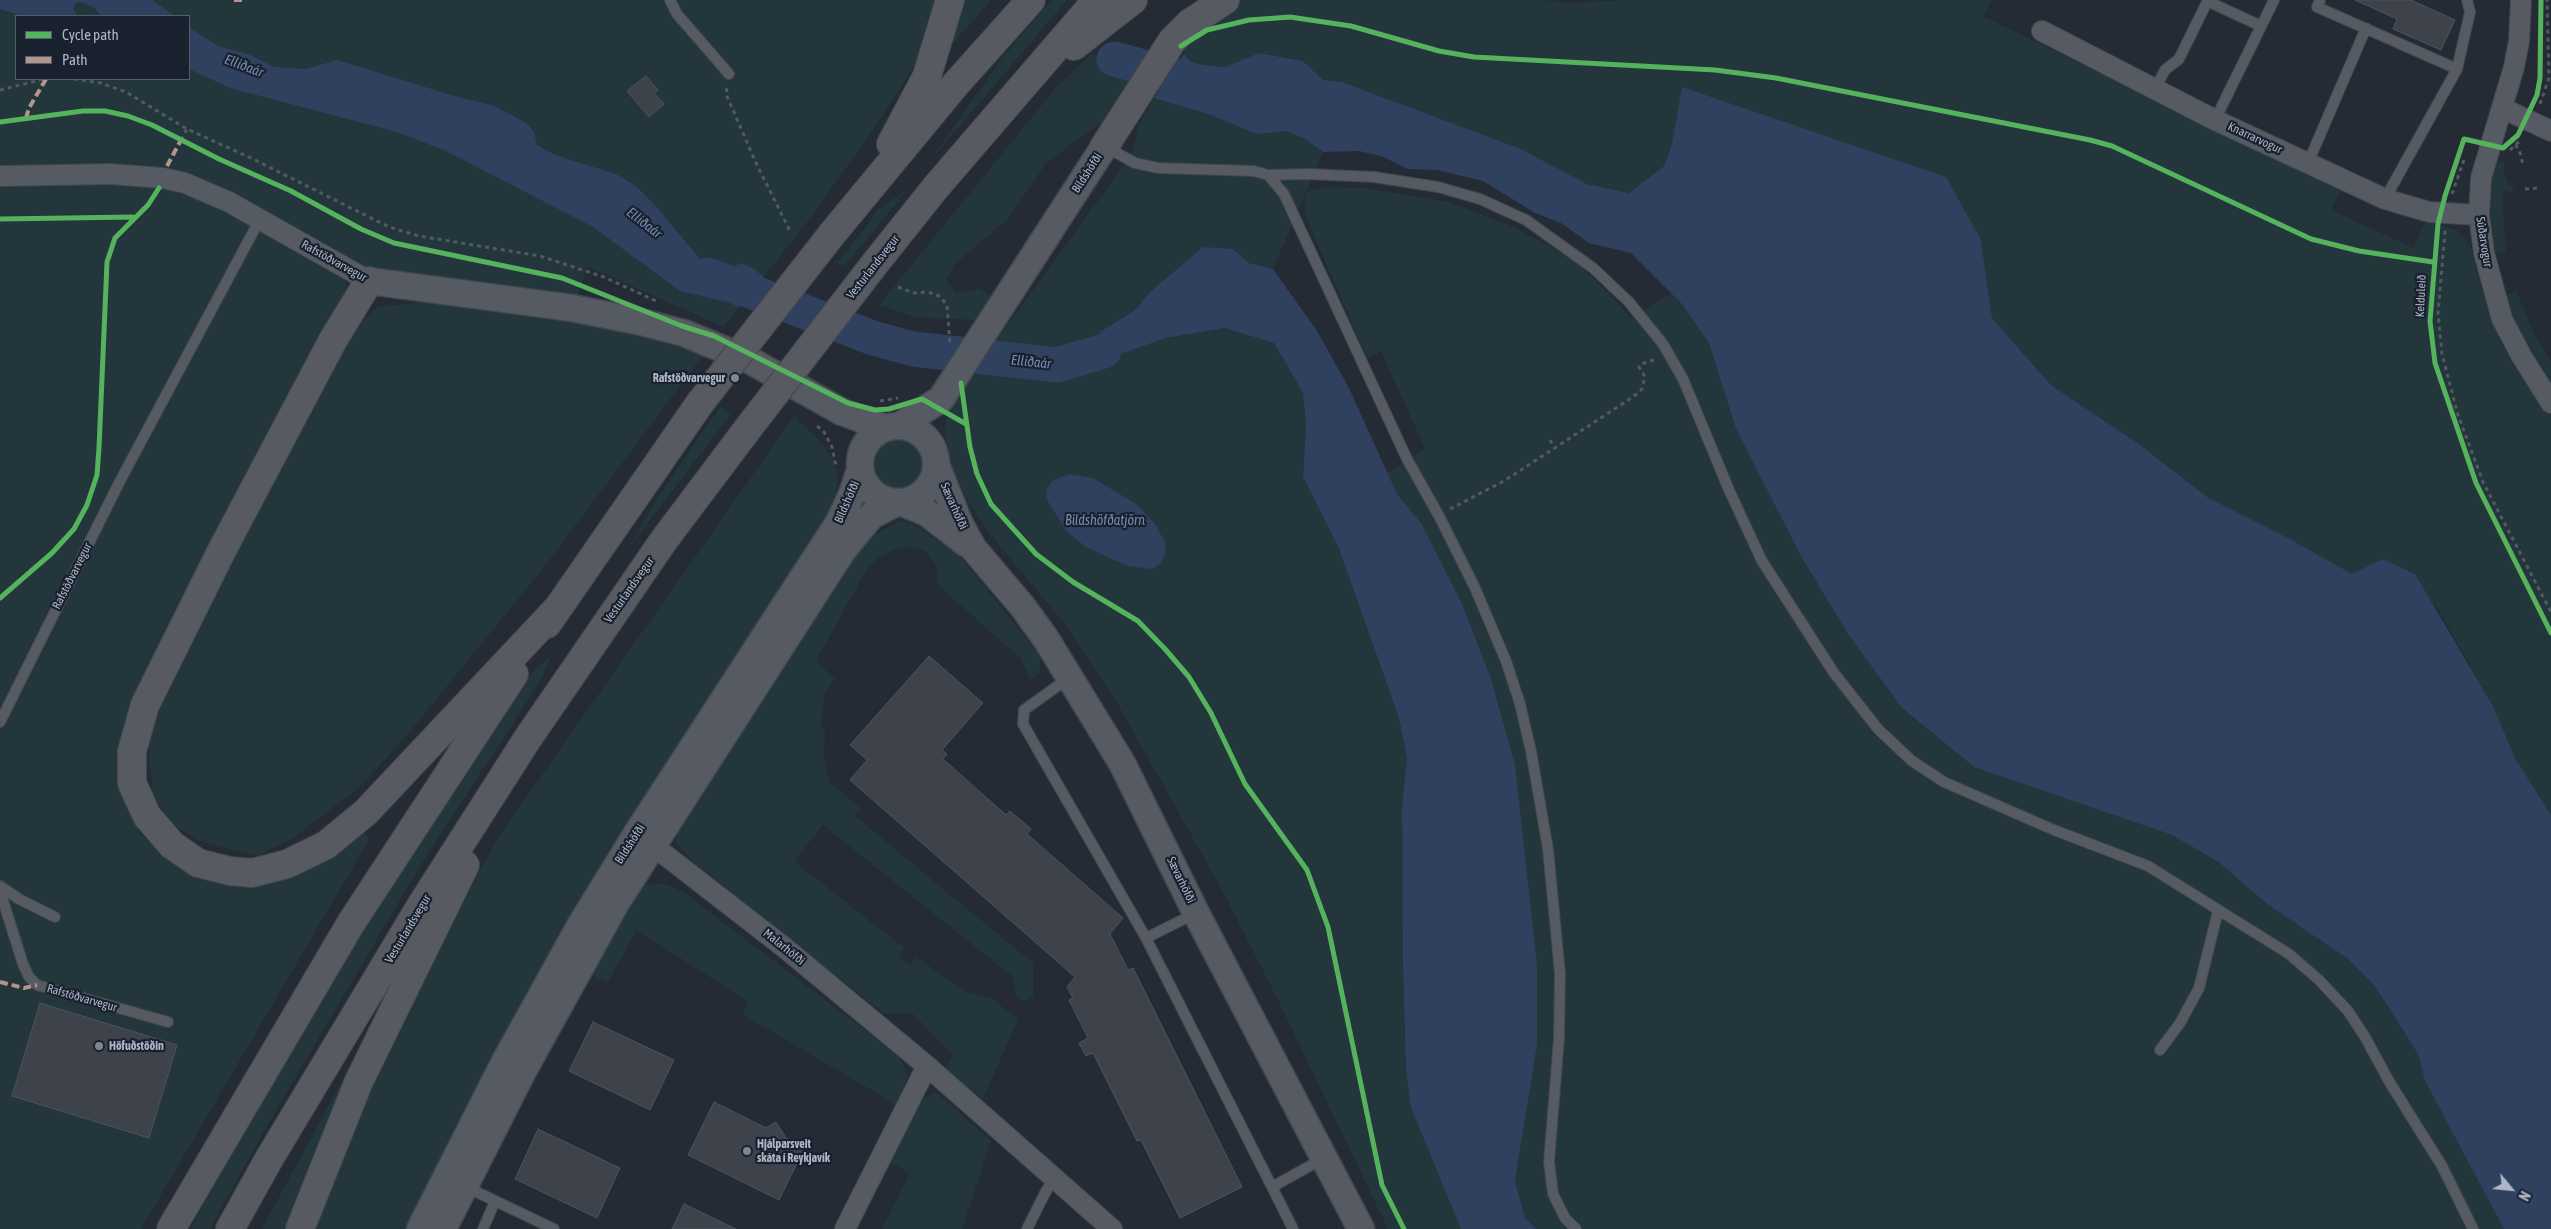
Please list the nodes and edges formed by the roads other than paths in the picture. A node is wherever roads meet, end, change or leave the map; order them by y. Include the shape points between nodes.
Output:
1 (670, 0) edge
2 (950, 0) edge
3 (1031, 0) edge
4 (1097, 0) edge
5 (1133, 0) edge
6 (1225, 0) edge
7 (2208, 0) edge
8 (2274, 0) edge
9 (2320, 0) edge
10 (2467, 0) edge
11 (2519, 4) edge
12 (2261, 26) junction
13 (2366, 28) junction
14 (2042, 31) dead end
15 (2457, 69) junction
16 (729, 74) road end
17 (2155, 89) junction
18 (1018, 90) junction
19 (2502, 108) junction
20 (2216, 120) junction
21 (2551, 131) edge
22 (1104, 146) junction
23 (2308, 163) junction
24 (1268, 175) junction
25 (0, 176) edge
26 (866, 191) junction
27 (2385, 199) junction
28 (2479, 215) junction
29 (260, 219) junction
30 (369, 281) junction
31 (945, 391) junction
32 (2551, 403) edge
33 (813, 409) junction
34 (892, 427) junction
35 (935, 458) junction
36 (851, 468) junction
37 (899, 503) junction
38 (973, 548) junction
39 (557, 609) junction
40 (1070, 677) junction
41 (0, 722) edge
42 (528, 738) junction
43 (645, 839) junction
44 (0, 886) edge
45 (0, 891) edge
46 (2218, 911) junction
47 (1196, 912) junction
48 (55, 917) dead end
49 (1146, 938) junction
50 (168, 1022) dead end
51 (2160, 1050) dead end
52 (927, 1066) junction
53 (1325, 1158) junction
54 (1054, 1179) junction
55 (455, 1182) junction
56 (1272, 1187) junction
57 (495, 1201) junction
58 (533, 1225) edge
59 (172, 1229) edge
60 (230, 1229) edge
61 (300, 1229) edge
62 (420, 1229) edge
63 (443, 1229) edge
64 (483, 1229) edge
65 (554, 1229) edge
66 (845, 1229) edge
67 (1027, 1229) edge
68 (1112, 1229) edge
69 (1293, 1229) edge
70 (1361, 1229) edge
71 (1576, 1229) edge
72 (2473, 1229) edge

1 - 16 lane via 677,14
2 - 26 highway via 927,76
3 - 26 highway
4 - 18 highway, Vesturlandsvegur
5 - 18 highway
6 - 22 highway via 1190,23 1172,41
7 - 12 lane
7 - 17 lane via 2179,59 2165,70
8 - 12 lane
9 - 13 lane via 2317,7
10 - 15 lane via 2470,12
11 - 19 street, Súðarvogur via 2517,50
12 - 20 lane
13 - 15 lane
13 - 23 lane
14 - 17 street, Knarrarvogur
15 - 27 lane
17 - 20 street, Knarrarvogur
18 - 42 highway, Vesturlandsvegur, bridge via 936,187 746,430 664,540
19 - 21 street via 2532,114
19 - 28 street, Súðarvogur via 2482,178
20 - 23 street, Knarrarvogur
22 - 24 lane via 1135,163 1158,168 1235,169
22 - 31 street, Bíldshöfði
23 - 27 street, Knarrarvogur
24 - 46 lane via 1374,177 1438,187 1526,220 1593,268 1629,302 1670,355 1762,561 1834,674 1878,728 1912,761 1944,782 2054,830 2148,866 2190,890
24 - 71 lane via 1292,208 1355,352 1407,460 1475,588 1506,661 1531,751 1548,849 1560,974 1559,1038 1549,1162 1553,1194 1565,1218
25 - 29 street, Rafstöðvarvegur via 110,174 163,178 208,192
26 - 39 highway, bridge via 700,403
27 - 28 street, Knarrarvogur via 2443,219
28 - 32 street, Súðarvogur via 2484,253 2502,319
29 - 30 street, Rafstöðvarvegur
29 - 41 lane, Rafstöðvarvegur via 120,481
30 - 33 street, Rafstöðvarvegur via 572,308 637,321 708,342 751,361
30 - 39 highway via 333,340 222,550 145,705 132,751 132,783 147,816 172,845 198,863 230,871 252,873 287,864 326,845 366,812
31 - 34 street, Bíldshöfði
31 - 35 street, Bíldshöfði
33 - 34 street, Rafstöðvarvegur via 842,412
33 - 36 street, Rafstöðvarvegur via 849,439
34 - 35 street via 921,434 929,442
34 - 36 street, Bíldshöfði via 868,440
35 - 37 street, Bíldshöfði via 935,475 923,494
35 - 38 street, Sævarhöfði via 959,522
36 - 37 street, Bíldshöfði via 876,496
36 - 43 street, Bíldshöfði via 852,494 839,522
37 - 38 street, Sævarhöfði via 927,513
37 - 43 street, Bíldshöfði via 871,516 843,550
38 - 40 street, Sævarhöfði via 1023,607
39 - 59 highway via 351,923
40 - 47 street, Sævarhöfði via 1122,763
40 - 49 lane via 1024,710 1023,724
42 - 60 highway, Vesturlandsvegur via 422,904
42 - 61 highway via 359,1081
43 - 52 street, Malarhöfði via 785,948
43 - 55 street, Bíldshöfði via 616,903
44 - 48 lane
45 - 50 lane, Rafstöðvarvegur via 23,964 29,977 37,984
46 - 51 lane via 2199,988 2180,1023
46 - 72 lane via 2288,954 2319,980 2348,1011 2442,1166
47 - 49 lane
47 - 53 street, Sævarhöfði
49 - 56 lane
52 - 54 street, Malarhöfði
52 - 66 street
53 - 56 lane
53 - 70 street, Sævarhöfði
54 - 67 lane
54 - 68 street, Malarhöfði
55 - 57 lane
55 - 62 street, Bíldshöfði
55 - 63 street, Bíldshöfði
56 - 69 lane
57 - 58 lane
57 - 64 lane
58 - 65 lane

